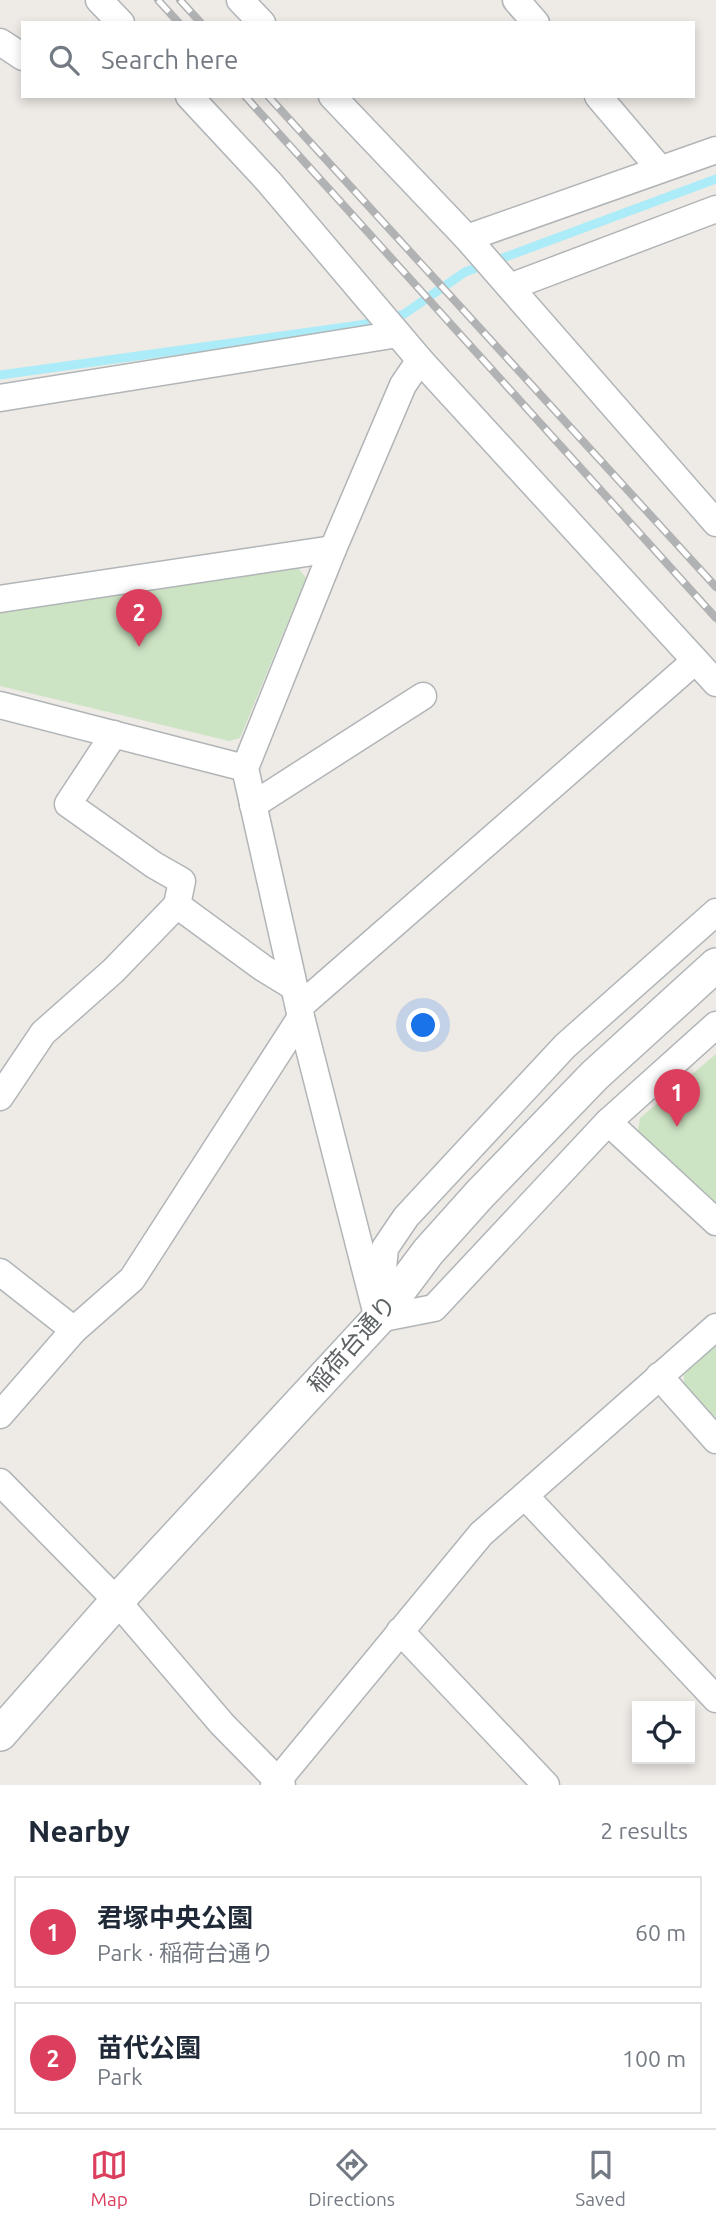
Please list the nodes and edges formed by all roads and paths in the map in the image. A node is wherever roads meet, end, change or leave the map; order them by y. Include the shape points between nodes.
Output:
1 (99, 0) edge
2 (240, 0) edge
3 (516, 0) edge
4 (119, 21) edge
5 (260, 21) edge
6 (534, 21) edge
7 (0, 42) edge
8 (21, 56) edge
9 (191, 98) edge
10 (334, 98) edge
11 (600, 98) edge
12 (716, 150) edge
13 (660, 169) junction
14 (712, 215) edge
15 (467, 238) junction
16 (510, 287) junction
17 (398, 334) junction
18 (420, 360) junction
19 (0, 398) edge
20 (716, 523) edge
21 (332, 549) junction
22 (0, 599) edge
23 (695, 661) junction
24 (716, 683) edge
25 (423, 696) dead end
26 (0, 705) edge
27 (114, 734) junction
28 (245, 768) junction
29 (253, 805) junction
30 (177, 905) junction
31 (716, 912) edge
32 (716, 965) edge
33 (298, 1004) junction
34 (716, 1026) edge
35 (0, 1097) edge
36 (608, 1122) junction
37 (716, 1222) edge
38 (0, 1272) edge
39 (378, 1319) junction
40 (716, 1327) edge
41 (74, 1330) junction
42 (659, 1376) junction
43 (0, 1415) edge
44 (716, 1440) edge
45 (0, 1482) edge
46 (525, 1496) junction
47 (117, 1601) junction
48 (400, 1631) junction
49 (716, 1699) edge
50 (0, 1734) edge
51 (278, 1784) edge
52 (546, 1785) edge

1 - 4 street
2 - 5 street
3 - 6 street
7 - 8 street
9 - 17 street via 270,182
10 - 15 street
11 - 13 street
12 - 13 street
13 - 15 street
14 - 16 street
15 - 16 street
16 - 20 street
17 - 18 street
17 - 19 street
18 - 21 street via 403,385
18 - 23 street
21 - 22 street
21 - 28 street
23 - 24 street
23 - 33 street
25 - 29 street
26 - 27 street
27 - 28 street
27 - 30 street via 68,804 182,881
28 - 29 street
29 - 33 street
30 - 33 street via 263,968
30 - 35 street via 113,971 43,1033
31 - 39 street via 565,1046 406,1217 386,1248
32 - 39 street, 稲荷台通り via 546,1124 428,1252
33 - 39 street
33 - 41 street via 132,1279
34 - 36 street
36 - 37 street
36 - 39 street via 434,1308
38 - 41 street
39 - 47 street, 稲荷台通り
40 - 42 street
41 - 43 street
42 - 44 street
42 - 46 street
45 - 47 street
46 - 48 street via 481,1534
46 - 49 street
47 - 50 street, 稲荷台通り
47 - 51 street
48 - 51 street
48 - 52 street

